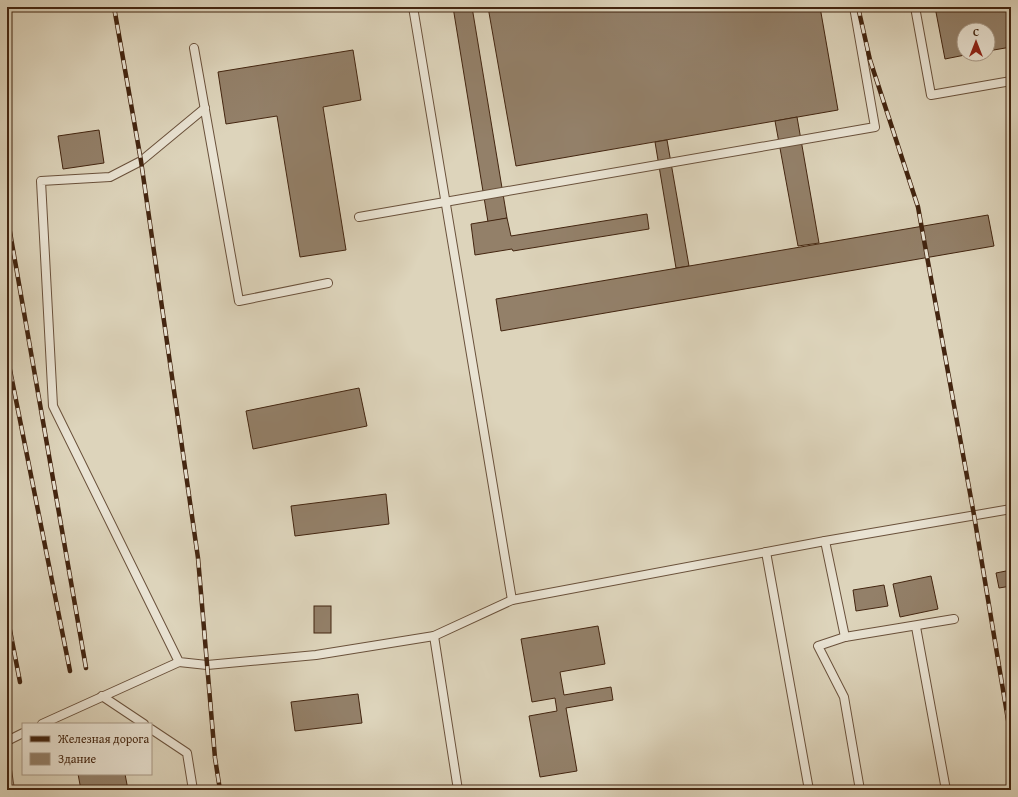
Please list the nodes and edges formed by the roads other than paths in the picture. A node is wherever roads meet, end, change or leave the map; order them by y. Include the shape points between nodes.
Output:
1 (413, 7) edge
2 (854, 7) edge
3 (915, 7) edge
4 (194, 48) dead end
5 (1011, 82) edge
6 (205, 108) junction
7 (445, 202) junction
8 (359, 217) dead end
9 (328, 283) dead end
10 (1011, 509) edge
11 (825, 541) junction
12 (766, 552) junction
13 (512, 600) junction
14 (954, 619) dead end
15 (916, 627) junction
16 (434, 636) junction
17 (845, 637) junction
18 (179, 662) junction
19 (102, 696) junction
20 (44, 723) edge
21 (142, 723) edge
22 (152, 730) edge
23 (22, 734) edge
24 (7, 741) edge
25 (7, 770) edge
26 (10, 790) edge
27 (193, 790) edge
28 (458, 790) edge
29 (809, 790) edge
30 (860, 790) edge
31 (946, 790) edge

1 - 7 lane
2 - 7 lane via 875,127
3 - 5 lane via 931,95
4 - 6 lane
6 - 9 lane via 239,301
6 - 18 lane via 141,161 110,177 41,181 52,406
7 - 8 lane
7 - 13 lane
10 - 11 lane
11 - 12 lane
11 - 17 lane
12 - 13 lane
12 - 29 lane
13 - 16 lane
14 - 15 lane
15 - 17 lane
15 - 31 lane
16 - 18 lane via 316,655 207,665
16 - 28 lane
17 - 30 lane via 818,646 844,698
18 - 19 lane
19 - 20 lane
19 - 21 lane
22 - 27 lane via 187,752
23 - 24 lane
25 - 26 lane

